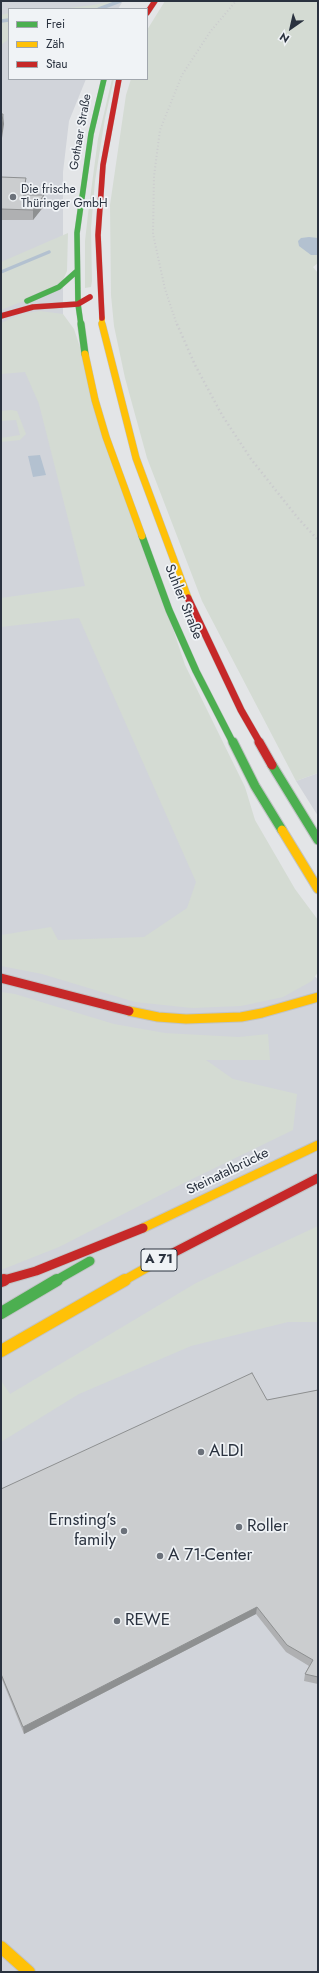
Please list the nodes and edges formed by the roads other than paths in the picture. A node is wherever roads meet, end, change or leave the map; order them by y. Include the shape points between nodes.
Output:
1 (155, 1) edge
2 (148, 12) edge
3 (104, 80) edge
4 (119, 80) edge
5 (76, 271) junction
6 (99, 290) junction
7 (38, 297) junction
8 (72, 298) junction
9 (87, 300) junction
10 (101, 313) junction
11 (1, 315) edge
12 (318, 840) edge
13 (318, 889) edge
14 (1, 978) edge
15 (318, 988) edge
16 (318, 997) edge
17 (291, 1005) junction
18 (318, 1145) edge
19 (318, 1178) edge
20 (151, 1225) junction
21 (1, 1281) edge
22 (1, 1313) edge
23 (1, 1351) edge
24 (1, 1947) edge
25 (29, 1972) edge

1 - 2 main road
3 - 5 main road, Gothaer Straße via 91,134 77,233
4 - 6 main road, Gothaer Straße via 108,130 99,204
5 - 7 main road via 59,287
5 - 8 main road, Suhler Straße
6 - 9 main road
6 - 10 main road, Suhler Straße
7 - 8 main road
7 - 11 main road via 7,308
8 - 9 main road
8 - 11 main road
8 - 13 main road, Suhler Straße via 104,430 169,610 224,728 252,780
9 - 10 main road via 99,307
10 - 12 main road, Suhler Straße via 114,377 136,458 190,602 231,690 272,766
14 - 17 main road via 47,988 109,1008 158,1017 220,1019 262,1013
15 - 17 main road
16 - 17 main road
18 - 20 main road, Steinatalbrücke / A 71
19 - 23 main road, A 71 via 199,1238
20 - 21 main road via 36,1271
20 - 22 main road, A 71
24 - 25 main road

